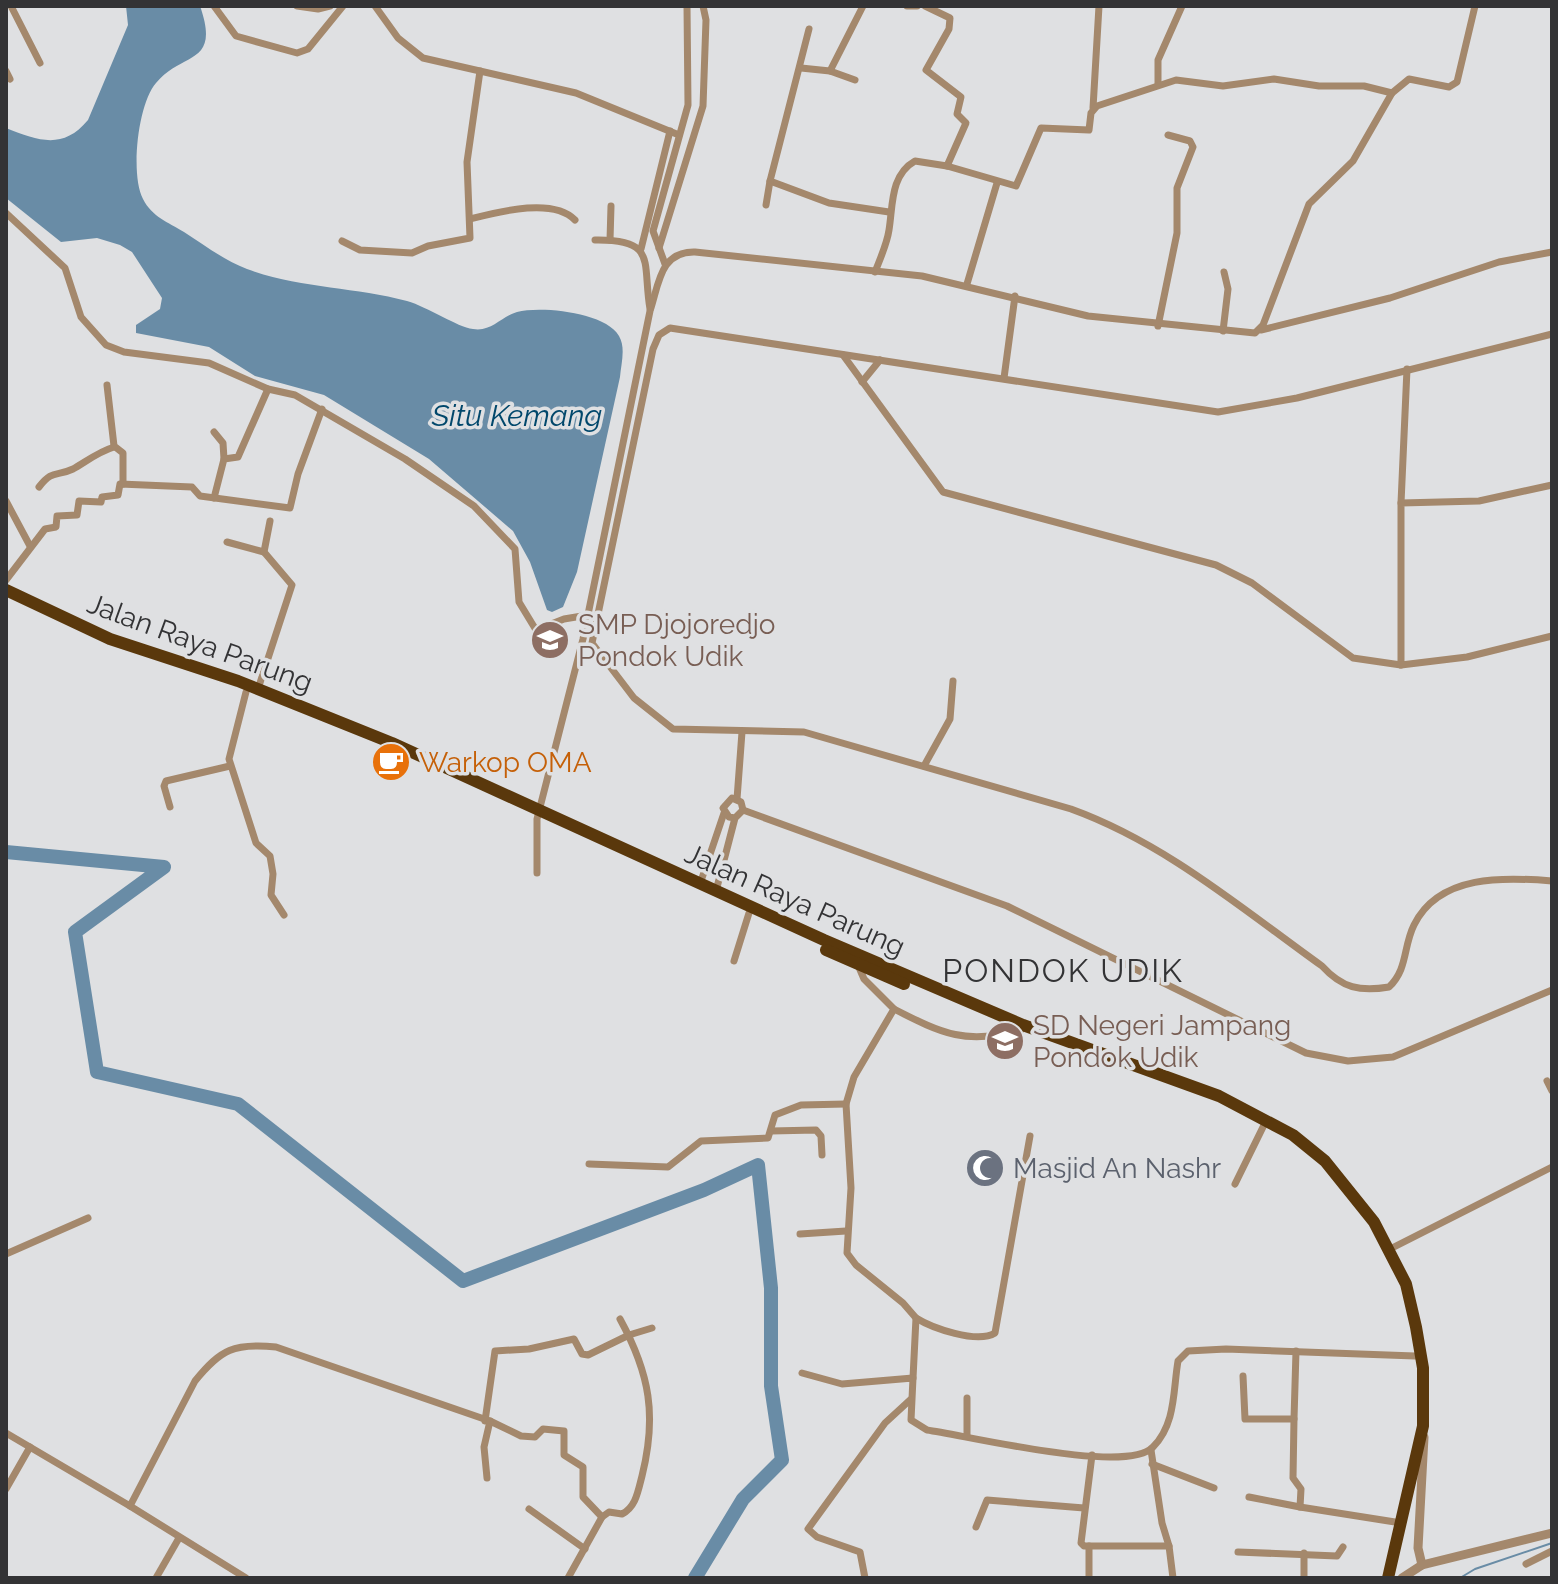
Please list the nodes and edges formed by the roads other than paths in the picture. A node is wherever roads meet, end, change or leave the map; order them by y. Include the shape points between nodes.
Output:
1 (11, 6) edge
2 (214, 6) edge
3 (297, 6) edge
4 (330, 6) edge
5 (343, 6) edge
6 (375, 6) edge
7 (687, 6) edge
8 (703, 6) edge
9 (863, 6) edge
10 (907, 6) edge
11 (917, 6) edge
12 (925, 6) edge
13 (1099, 6) edge
14 (1182, 6) edge
15 (1475, 6) edge
16 (809, 29) dead end
17 (40, 63) dead end
18 (801, 68) junction
19 (480, 71) junction
20 (830, 71) junction
21 (855, 80) dead end
22 (1158, 84) junction
23 (1392, 93) junction
24 (1093, 108) junction
25 (670, 131) junction
26 (679, 135) junction
27 (1168, 135) dead end
28 (947, 166) junction
29 (770, 181) junction
30 (997, 183) junction
31 (766, 205) dead end
32 (611, 206) dead end
33 (889, 212) junction
34 (6, 213) edge
35 (470, 219) junction
36 (575, 220) dead end
37 (595, 240) dead end
38 (610, 240) junction
39 (342, 241) dead end
40 (659, 248) junction
41 (641, 249) junction
42 (1552, 252) edge
43 (665, 264) junction
44 (875, 272) junction
45 (1224, 272) dead end
46 (967, 284) junction
47 (1015, 296) junction
48 (650, 311) junction
49 (1158, 326) junction
50 (1261, 330) junction
51 (1223, 331) junction
52 (1552, 334) edge
53 (843, 354) junction
54 (880, 360) junction
55 (1407, 369) junction
56 (1004, 378) junction
57 (862, 382) junction
58 (107, 385) dead end
59 (268, 389) junction
60 (322, 409) junction
61 (214, 432) dead end
62 (114, 447) junction
63 (224, 459) junction
64 (123, 484) junction
65 (1552, 485) edge
66 (39, 487) dead end
67 (214, 498) junction
68 (6, 501) edge
69 (1401, 503) junction
70 (270, 521) dead end
71 (227, 542) dead end
72 (30, 546) junction
73 (264, 552) junction
74 (6, 580) edge
75 (6, 590) edge
76 (6, 596) edge
77 (588, 615) junction
78 (1552, 636) edge
79 (1401, 665) junction
80 (953, 681) dead end
81 (252, 691) junction
82 (742, 732) junction
83 (230, 766) junction
84 (924, 766) junction
85 (737, 799) junction
86 (170, 807) dead end
87 (743, 810) junction
88 (724, 813) junction
89 (538, 816) junction
90 (735, 818) junction
91 (537, 873) dead end
92 (1552, 881) edge
93 (700, 884) junction
94 (716, 891) junction
95 (749, 913) junction
96 (284, 915) dead end
97 (734, 961) dead end
98 (858, 965) junction
99 (1552, 990) edge
100 (894, 1009) junction
101 (1022, 1028) junction
102 (1547, 1081) dead end
103 (1552, 1091) edge
104 (846, 1104) junction
105 (1264, 1125) junction
106 (771, 1131) junction
107 (1030, 1136) dead end
108 (822, 1155) dead end
109 (589, 1164) dead end
110 (1552, 1167) edge
111 (1235, 1184) dead end
112 (88, 1218) dead end
113 (846, 1231) junction
114 (800, 1234) dead end
115 (1390, 1249) junction
116 (6, 1254) edge
117 (916, 1318) junction
118 (620, 1319) dead end
119 (652, 1328) dead end
120 (629, 1335) junction
121 (1296, 1351) junction
122 (1415, 1356) junction
123 (802, 1373) dead end
124 (1243, 1376) dead end
125 (913, 1378) junction
126 (967, 1398) dead end
127 (910, 1400) junction
128 (1294, 1419) junction
129 (488, 1421) junction
130 (1423, 1426) junction
131 (6, 1433) edge
132 (967, 1436) junction
133 (30, 1447) junction
134 (1151, 1450) junction
135 (1092, 1455) junction
136 (1152, 1464) junction
137 (487, 1478) dead end
138 (1214, 1488) dead end
139 (6, 1489) edge
140 (1249, 1497) dead end
141 (130, 1506) junction
142 (1300, 1507) junction
143 (1084, 1508) junction
144 (529, 1509) dead end
145 (602, 1517) junction
146 (1395, 1522) junction
147 (976, 1527) dead end
148 (1552, 1533) edge
149 (179, 1538) junction
150 (1089, 1546) junction
151 (1169, 1546) junction
152 (1343, 1547) dead end
153 (585, 1549) junction
154 (1552, 1551) edge
155 (1238, 1552) dead end
156 (1304, 1553) junction
157 (1526, 1564) dead end
158 (1422, 1565) junction
159 (156, 1578) edge
160 (246, 1578) edge
161 (568, 1578) edge
162 (865, 1578) edge
163 (1089, 1578) edge
164 (1173, 1578) edge
165 (1304, 1578) edge
166 (1385, 1578) edge
167 (1402, 1578) edge

1 - 17 street
2 - 5 street via 236,36 297,53 308,49
3 - 4 street
6 - 19 street via 415,55
7 - 26 street via 688,105
8 - 40 street via 701,115
9 - 20 street
10 - 11 street
12 - 28 street via 951,22 927,74 961,97 957,114 966,123
13 - 24 street
14 - 22 street via 1158,60
15 - 23 street via 1457,82 1449,87 1409,79
16 - 18 street
18 - 20 street
18 - 29 street
19 - 25 street via 576,93
19 - 35 street via 465,188
20 - 21 street
22 - 23 street via 1176,80 1223,86 1274,79
22 - 24 street
23 - 50 street via 1361,151 1309,204
24 - 30 street via 1089,130 1041,128 1021,183
25 - 26 street
25 - 41 street
26 - 40 street via 653,231
27 - 49 street via 1190,141 1193,147 1177,188 1177,233
28 - 30 street
28 - 33 street via 926,160 908,165
29 - 31 street
29 - 33 street via 829,203
30 - 46 street
32 - 38 street
33 - 44 street
34 - 59 street via 65,268 81,317 106,345 209,363
35 - 36 street via 547,208 567,212
35 - 39 street via 472,231 465,241 412,253 360,250
37 - 38 street
38 - 41 street via 632,242
40 - 43 street
41 - 48 street via 647,260
42 - 50 street via 1499,262 1390,298
43 - 44 street via 672,256 695,252
43 - 48 street
44 - 46 street
45 - 51 street via 1228,289
46 - 47 street
47 - 49 street via 1088,316
47 - 56 street
48 - 77 street
49 - 51 street
50 - 51 street
52 - 55 street
53 - 54 street
53 - 57 street
53 - 82 street via 670,328 659,335 653,349 592,643 634,698 662,722 685,731
54 - 56 street
54 - 57 street
55 - 56 street via 1218,412
55 - 69 street
57 - 79 street via 943,492 1216,565 1252,583 1353,658
58 - 62 street
59 - 60 street
59 - 63 street via 238,457
60 - 67 street via 290,508
60 - 77 street via 474,506 515,549 519,602 536,630
61 - 63 street via 223,443
62 - 64 street via 123,453
62 - 66 street via 74,468 52,472
63 - 67 street
64 - 67 street via 192,487 198,495
64 - 72 street via 118,495 102,497 101,502 78,502 77,515 57,516 56,527 46,528
65 - 69 street via 1479,501
68 - 72 street
69 - 79 street
70 - 73 street
71 - 73 street
72 - 74 street
73 - 81 street via 292,581
75 - 81 highway, Jalan Raya Parung via 135,649
76 - 81 highway, Jalan Raya Parung via 148,661
77 - 89 street
78 - 79 street via 1467,657
80 - 84 street via 950,719
81 - 83 street via 229,752
81 - 89 highway, Jalan Raya Parung via 392,743
82 - 84 street via 804,732
82 - 85 street
83 - 86 street via 166,781
83 - 96 street via 256,843 270,856 271,895
84 - 92 street via 1071,809 1129,832 1354,989 1389,987 1400,976 1413,927 1440,896 1497,879
85 - 87 street
85 - 88 street via 724,803
87 - 90 street
87 - 99 street via 1007,906 1306,1053 1348,1061 1393,1057
88 - 90 street
88 - 93 street
89 - 91 street
89 - 93 highway, Jalan Raya Parung
89 - 95 highway, Jalan Raya Parung
90 - 94 street
93 - 94 highway, Jalan Raya Parung
94 - 101 highway, Jalan Raya Parung
95 - 97 street
95 - 98 highway, Jalan Raya Parung
98 - 100 street via 864,979
98 - 101 highway, Jalan Raya Parung
100 - 101 street via 960,1037 987,1040
100 - 104 street via 854,1077
101 - 105 highway, Jalan Raya Parung
101 - 115 highway, Jalan Raya Parung via 1219,1096 1293,1135 1352,1192
102 - 103 street
104 - 106 street via 801,1105 775,1115
104 - 113 street via 851,1188
105 - 111 street
105 - 122 highway, Jalan Raya Parung via 1320,1166 1368,1224 1398,1285
106 - 108 street via 816,1130
106 - 109 street via 764,1139 701,1141 664,1168
107 - 117 street via 995,1333 968,1335
110 - 115 street
112 - 116 street
113 - 114 street
113 - 117 street via 849,1258
115 - 130 highway, Jalan Raya Parung via 1406,1284 1416,1327 1423,1368
117 - 125 street
118 - 120 street
119 - 120 street
120 - 129 street via 588,1355 574,1339 495,1351
120 - 145 street via 650,1402 651,1436 633,1505 622,1514
121 - 122 street
121 - 128 street
121 - 134 street via 1183,1354 1174,1404
122 - 146 highway, Jalan Raya Parung via 1418,1425
123 - 125 street via 842,1384
124 - 128 street via 1245,1419
125 - 127 street
126 - 132 street
127 - 132 street via 911,1420 917,1425
127 - 162 street via 885,1423 808,1529 860,1552
128 - 142 street via 1293,1478 1301,1489
129 - 137 street
129 - 141 street via 298,1352 256,1345 224,1350 195,1381
129 - 145 street via 530,1438 543,1429 564,1431 564,1455 583,1467 583,1497
130 - 158 street via 1418,1548
130 - 166 highway, Jalan Raya Parung
131 - 133 street
132 - 135 street via 1065,1455
133 - 139 street
133 - 141 street
134 - 135 street via 1126,1459
134 - 136 street
135 - 143 street
136 - 138 street
136 - 151 street
140 - 142 street
141 - 149 street
142 - 146 street
143 - 147 street via 987,1500
143 - 150 street via 1081,1543
144 - 153 street
145 - 153 street
146 - 166 highway, Jalan Raya Parung
148 - 158 street
149 - 159 street
149 - 160 street
150 - 151 street
150 - 163 street
151 - 164 street
152 - 156 street via 1337,1556
153 - 161 street
154 - 157 street
155 - 156 street
156 - 165 street
158 - 167 street

